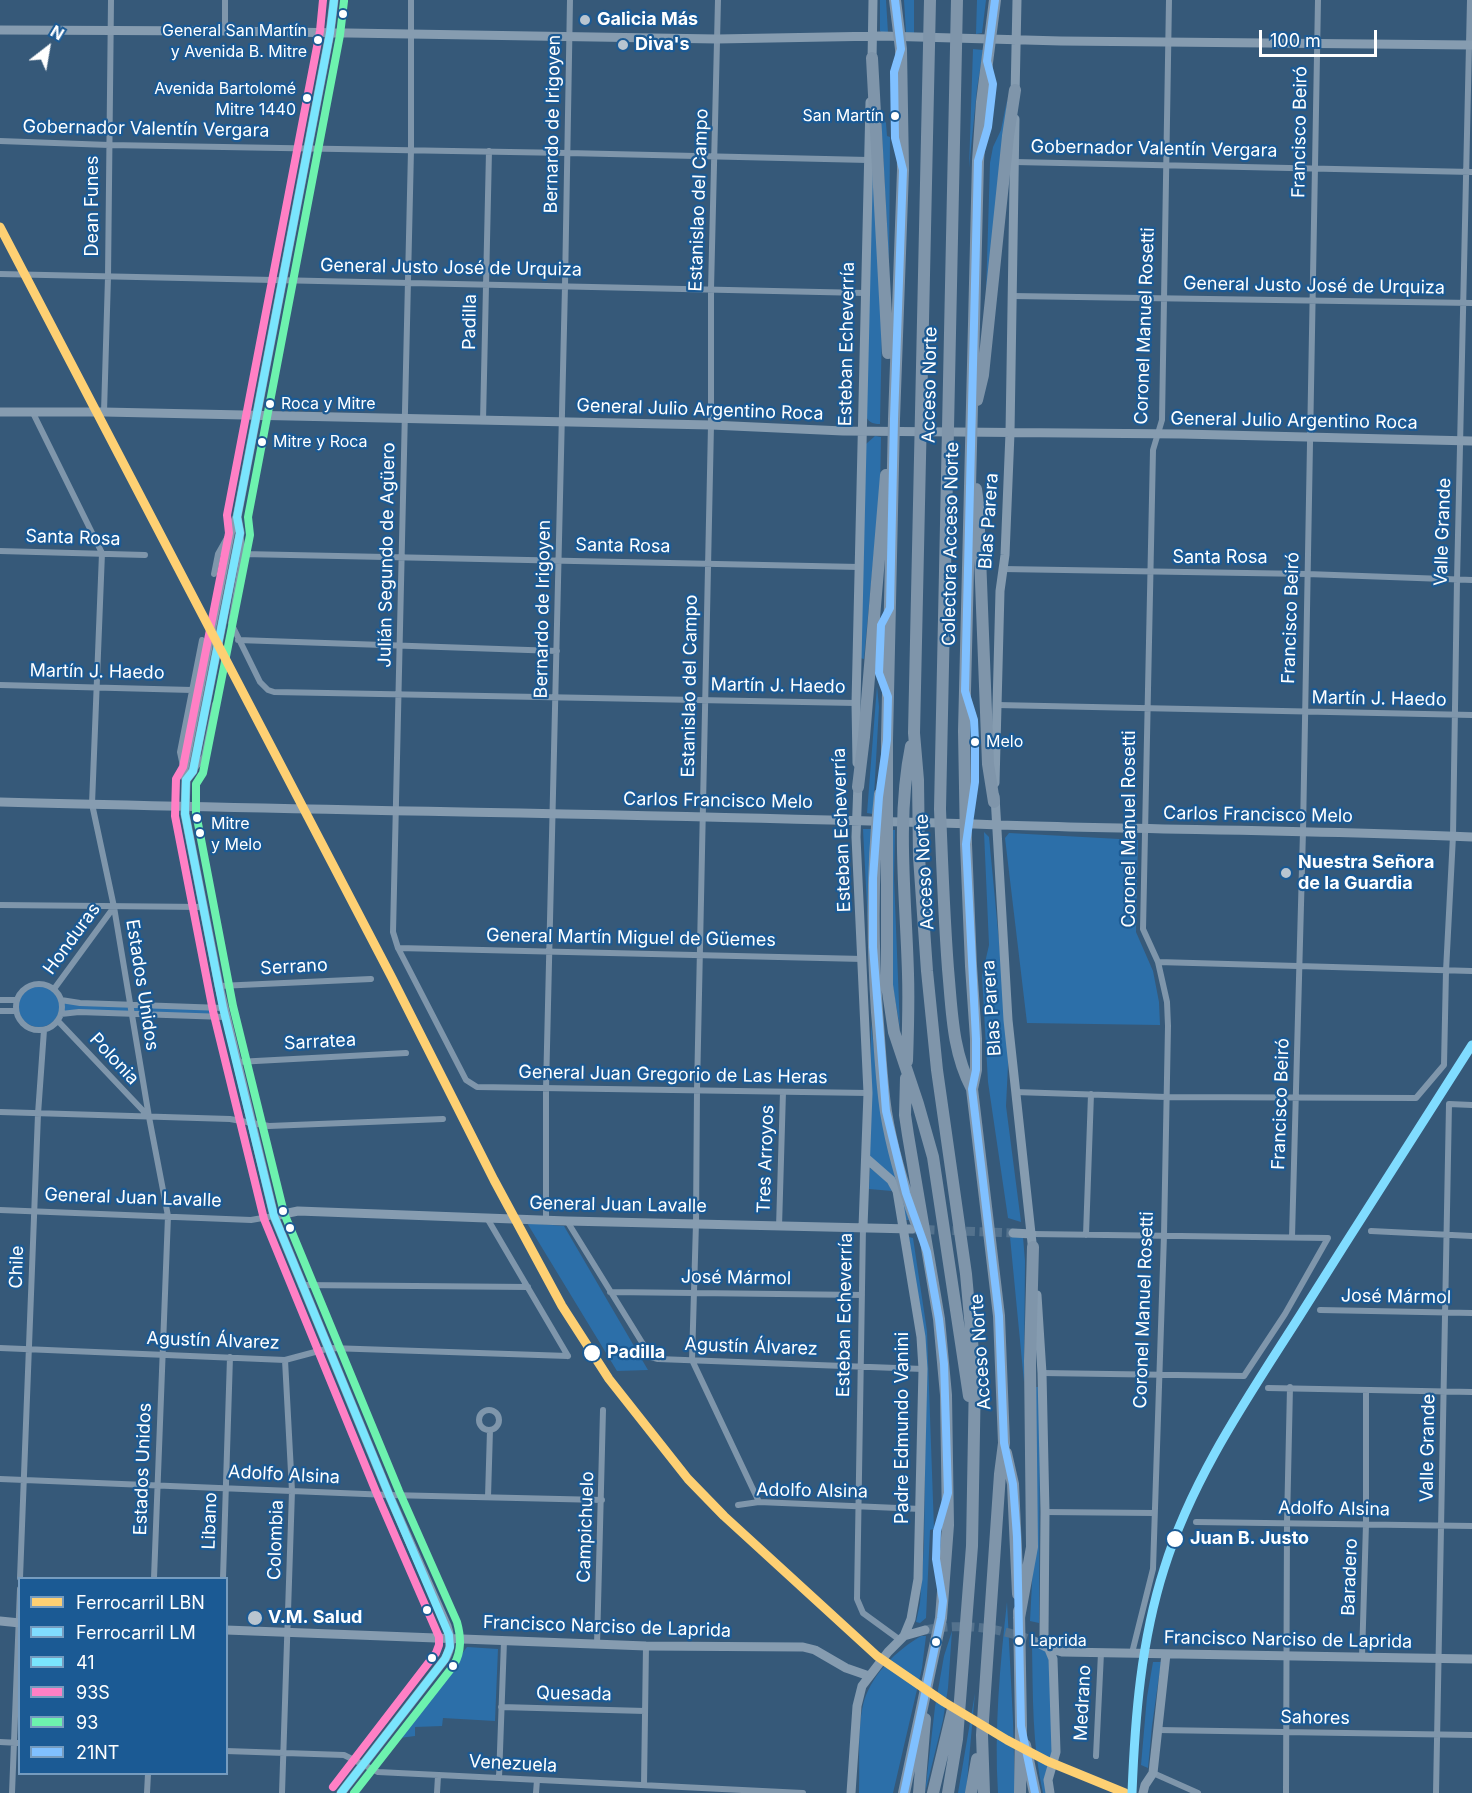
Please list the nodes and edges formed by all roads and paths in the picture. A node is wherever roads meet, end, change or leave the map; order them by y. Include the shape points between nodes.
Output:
1 (111, 0) edge
2 (225, 0) edge
3 (334, 0) edge
4 (411, 0) edge
5 (570, 0) edge
6 (718, 0) edge
7 (873, 0) edge
8 (895, 0) edge
9 (930, 0) edge
10 (957, 0) edge
11 (995, 0) edge
12 (1017, 0) edge
13 (1169, 0) edge
14 (1318, 0) edge
15 (1470, 0) edge
16 (0, 30) edge
17 (225, 31) junction
18 (109, 32) junction
19 (330, 33) junction
20 (411, 35) junction
21 (569, 37) junction
22 (877, 37) junction
23 (717, 39) junction
24 (1017, 39) junction
25 (1168, 41) junction
26 (1317, 44) junction
27 (1470, 45) edge
28 (872, 58) junction
29 (1015, 90) junction
30 (0, 141) edge
31 (109, 145) junction
32 (307, 148) junction
33 (411, 150) junction
34 (489, 151) junction
35 (567, 153) junction
36 (716, 156) junction
37 (868, 160) junction
38 (1016, 162) junction
39 (1166, 164) junction
40 (1313, 167) junction
41 (1468, 172) edge
42 (0, 274) edge
43 (108, 277) junction
44 (282, 279) junction
45 (408, 283) junction
46 (486, 285) junction
47 (565, 286) junction
48 (711, 290) junction
49 (865, 294) junction
50 (1012, 296) junction
51 (1164, 298) junction
52 (1314, 300) junction
53 (1462, 303) junction
54 (1472, 303) edge
55 (0, 412) edge
56 (104, 412) junction
57 (33, 413) junction
58 (257, 416) junction
59 (405, 420) junction
60 (483, 421) junction
61 (562, 422) junction
62 (971, 424) junction
63 (711, 425) junction
64 (893, 426) junction
65 (862, 431) junction
66 (1010, 433) junction
67 (1158, 434) junction
68 (1311, 437) junction
69 (1461, 441) junction
70 (1472, 441) edge
71 (971, 453) junction
72 (235, 531) junction
73 (0, 551) edge
74 (102, 553) junction
75 (243, 554) junction
76 (145, 555) dead end
77 (402, 556) junction
78 (559, 560) junction
79 (707, 564) junction
80 (859, 567) junction
81 (1003, 569) junction
82 (1151, 572) junction
83 (214, 574) dead end
84 (1307, 574) junction
85 (1457, 580) junction
86 (1472, 580) edge
87 (202, 640) dead end
88 (238, 640) junction
89 (400, 647) junction
90 (557, 651) junction
91 (0, 685) edge
92 (96, 687) junction
93 (192, 690) junction
94 (399, 695) junction
95 (556, 697) junction
96 (705, 700) junction
97 (856, 703) junction
98 (215, 704) dead end
99 (997, 705) junction
100 (1148, 708) junction
101 (1304, 712) junction
102 (1454, 715) junction
103 (1472, 716) edge
104 (914, 733) junction
105 (887, 740) junction
106 (188, 770) junction
107 (858, 787) junction
108 (0, 802) edge
109 (994, 802) junction
110 (92, 804) junction
111 (184, 806) junction
112 (396, 810) junction
113 (553, 815) junction
114 (703, 818) junction
115 (857, 820) junction
116 (995, 825) junction
117 (1145, 828) junction
118 (1303, 831) junction
119 (1453, 836) junction
120 (1472, 837) edge
121 (0, 905) edge
122 (114, 907) junction
123 (203, 907) junction
124 (398, 948) junction
125 (549, 952) junction
126 (701, 955) junction
127 (863, 959) junction
128 (1158, 962) junction
129 (1299, 967) junction
130 (1446, 971) junction
131 (1472, 971) edge
132 (371, 979) dead end
133 (219, 986) junction
134 (54, 989) junction
135 (0, 1000) edge
136 (16, 1000) junction
137 (62, 1000) junction
138 (131, 1005) junction
139 (0, 1011) edge
140 (16, 1011) junction
141 (224, 1012) junction
142 (61, 1014) junction
143 (132, 1014) junction
144 (58, 1021) junction
145 (44, 1030) junction
146 (406, 1053) dead end
147 (237, 1062) junction
148 (477, 1087) joint
149 (546, 1089) junction
150 (972, 1089) junction
151 (697, 1090) junction
152 (783, 1092) junction
153 (1015, 1092) junction
154 (868, 1093) junction
155 (1091, 1094) junction
156 (1166, 1097) junction
157 (1296, 1098) junction
158 (1472, 1105) edge
159 (0, 1112) edge
160 (38, 1114) junction
161 (149, 1117) junction
162 (443, 1119) dead end
163 (251, 1124) junction
164 (867, 1159) junction
165 (0, 1210) edge
166 (35, 1211) junction
167 (168, 1216) junction
168 (274, 1216) junction
169 (487, 1218) junction
170 (546, 1220) junction
171 (567, 1221) junction
172 (696, 1223) junction
173 (779, 1227) junction
174 (863, 1227) junction
175 (908, 1229) junction
176 (1371, 1231) dead end
177 (1012, 1233) tunnel mouth
178 (1032, 1234) junction
179 (1086, 1235) junction
180 (1164, 1235) junction
181 (1447, 1235) junction
182 (1472, 1236) edge
183 (1292, 1237) junction
184 (1033, 1247) junction
185 (927, 1252) junction
186 (301, 1285) junction
187 (528, 1287) junction
188 (610, 1292) junction
189 (694, 1293) junction
190 (862, 1295) junction
191 (1320, 1310) dead end
192 (1446, 1313) junction
193 (1472, 1313) edge
194 (0, 1348) edge
195 (330, 1348) junction
196 (29, 1349) junction
197 (163, 1355) junction
198 (230, 1357) junction
199 (285, 1360) junction
200 (692, 1360) junction
201 (861, 1366) junction
202 (922, 1369) junction
203 (1042, 1373) junction
204 (1159, 1376) junction
205 (1290, 1387) junction
206 (1268, 1388) dead end
207 (1366, 1390) junction
208 (1444, 1392) junction
209 (1472, 1392) edge
210 (603, 1410) dead end
211 (490, 1430) dead end
212 (974, 1433) junction
213 (1004, 1443) junction
214 (0, 1479) edge
215 (24, 1479) junction
216 (158, 1485) junction
217 (226, 1487) junction
218 (292, 1491) junction
219 (389, 1495) junction
220 (488, 1497) junction
221 (602, 1500) junction
222 (759, 1502) junction
223 (738, 1505) dead end
224 (859, 1506) junction
225 (921, 1509) junction
226 (1046, 1512) junction
227 (1154, 1513) junction
228 (1196, 1522) dead end
229 (1287, 1523) junction
230 (1366, 1524) junction
231 (1441, 1526) junction
232 (1472, 1526) edge
233 (20, 1577) edge
234 (154, 1577) edge
235 (223, 1577) edge
236 (0, 1622) edge
237 (1019, 1622) junction
238 (18, 1623) edge
239 (228, 1630) edge
240 (925, 1630) tunnel mouth
241 (288, 1632) junction
242 (451, 1638) junction
243 (902, 1638) junction
244 (504, 1641) junction
245 (1034, 1641) tunnel mouth
246 (597, 1644) junction
247 (646, 1646) junction
248 (1048, 1648) junction
249 (1101, 1653) junction
250 (1132, 1653) junction
251 (1166, 1654) junction
252 (1286, 1656) junction
253 (1362, 1657) junction
254 (1439, 1658) junction
255 (1472, 1659) edge
256 (961, 1675) junction
257 (869, 1676) junction
258 (18, 1682) edge
259 (926, 1694) junction
260 (501, 1707) junction
261 (645, 1711) junction
262 (1021, 1726) junction
263 (1158, 1730) junction
264 (1286, 1733) junction
265 (982, 1735) junction
266 (1438, 1735) junction
267 (1472, 1735) edge
268 (0, 1742) edge
269 (17, 1742) edge
270 (228, 1751) edge
271 (284, 1754) junction
272 (1096, 1756) dead end
273 (363, 1764) junction
274 (1153, 1773) junction
275 (148, 1775) edge
276 (438, 1776) junction
277 (498, 1778) junction
278 (537, 1780) junction
279 (644, 1785) junction
280 (695, 1791) edge
281 (12, 1793) edge
282 (147, 1793) edge
283 (282, 1793) edge
284 (341, 1793) edge
285 (437, 1793) edge
286 (536, 1793) edge
287 (803, 1793) edge
288 (851, 1793) edge
289 (904, 1793) edge
290 (919, 1793) edge
291 (933, 1793) edge
292 (948, 1793) edge
293 (971, 1793) edge
294 (986, 1793) edge
295 (1020, 1793) edge
296 (1035, 1793) edge
297 (1050, 1793) edge
298 (1143, 1793) edge
299 (1198, 1793) edge
300 (1286, 1793) edge
301 (1436, 1793) edge

1 - 18 street, Dean Funes
2 - 17 street
3 - 19 street
4 - 20 street, Julián Segundo de Agüero
5 - 21 street, Bernardo de Irigoyen
6 - 23 street, Estanislao del Campo
7 - 22 street, Esteban Echeverría
8 - 64 highway via 903,170
9 - 104 highway, Acceso Norte
10 - 150 highway, Acceso Norte via 940,809 954,1039
11 - 62 highway, Colectora Acceso Norte via 978,161
12 - 24 street, Blas Parera
13 - 25 street, Coronel Manuel Rosetti
14 - 26 street, Francisco Beiró
15 - 27 street, Valle Grande
16 - 18 street
17 - 18 street
17 - 19 street
18 - 31 street, Dean Funes
19 - 20 street
19 - 32 street
20 - 21 street
20 - 33 street, Julián Segundo de Agüero
21 - 23 street
21 - 35 street, Bernardo de Irigoyen
22 - 23 street
22 - 24 street
22 - 28 street, Esteban Echeverría
23 - 36 street, Estanislao del Campo
24 - 25 street
24 - 29 street, Blas Parera
25 - 26 street
25 - 39 street, Coronel Manuel Rosetti
26 - 27 street
26 - 40 street, Francisco Beiró
27 - 41 street, Valle Grande
28 - 37 street, Esteban Echeverría
28 - 64 highway
29 - 38 street, Blas Parera
29 - 62 highway via 983,375
30 - 31 street, Gobernador Valentín Vergara
31 - 32 street, Gobernador Valentín Vergara
31 - 43 street, Dean Funes
32 - 33 street, Gobernador Valentín Vergara
32 - 44 street
33 - 34 street, Gobernador Valentín Vergara
33 - 45 street, Julián Segundo de Agüero
34 - 35 street, Gobernador Valentín Vergara
34 - 46 street, Padilla
35 - 36 street, Gobernador Valentín Vergara
35 - 47 street, Bernardo de Irigoyen
36 - 37 street, Gobernador Valentín Vergara
36 - 48 street, Estanislao del Campo
37 - 49 street, Esteban Echeverría
38 - 39 street, Gobernador Valentín Vergara
38 - 50 street, Blas Parera
39 - 40 street, Gobernador Valentín Vergara
39 - 51 street, Coronel Manuel Rosetti
40 - 41 street, Gobernador Valentín Vergara
40 - 52 street, Francisco Beiró
41 - 53 street, Valle Grande
42 - 43 street, General Justo José de Urquiza
43 - 44 street, General Justo José de Urquiza
43 - 56 street, Dean Funes
44 - 45 street, General Justo José de Urquiza
44 - 58 street
45 - 46 street, General Justo José de Urquiza
45 - 59 street, Julián Segundo de Agüero
46 - 47 street, General Justo José de Urquiza
46 - 60 street, Padilla
47 - 48 street, General Justo José de Urquiza
47 - 61 street, Bernardo de Irigoyen
48 - 49 street, General Justo José de Urquiza
48 - 63 street, Estanislao del Campo
49 - 65 street, Esteban Echeverría
50 - 51 street, General Justo José de Urquiza
50 - 66 street, Blas Parera
51 - 52 street, General Justo José de Urquiza
51 - 67 street, Coronel Manuel Rosetti via 1162,420
52 - 53 street, General Justo José de Urquiza
52 - 68 street, Francisco Beiró
53 - 54 street, General Justo José de Urquiza
53 - 69 street, Valle Grande
55 - 57 street, General Julio Argentino Roca
56 - 57 street, General Julio Argentino Roca
56 - 58 street, General Julio Argentino Roca
57 - 74 street, Estados Unidos
58 - 59 street, General Julio Argentino Roca
58 - 72 street
59 - 60 street, General Julio Argentino Roca
59 - 77 street, Julián Segundo de Agüero
60 - 61 street, General Julio Argentino Roca
61 - 63 street, General Julio Argentino Roca
61 - 78 street, Bernardo de Irigoyen
62 - 71 highway, Colectora Acceso Norte
63 - 65 street, General Julio Argentino Roca
63 - 79 street, Estanislao del Campo
64 - 105 highway
64 - 107 highway via 883,494
65 - 66 street, General Julio Argentino Roca
65 - 80 street, Esteban Echeverría
66 - 67 street, General Julio Argentino Roca
66 - 81 street, Blas Parera
67 - 68 street, General Julio Argentino Roca
67 - 82 street, Coronel Manuel Rosetti via 1153,450
68 - 69 street, General Julio Argentino Roca
68 - 84 street, Francisco Beiró
69 - 70 street, General Julio Argentino Roca
69 - 85 street, Valle Grande
71 - 109 highway via 978,504 988,764
71 - 150 highway, Colectora Acceso Norte via 964,731 976,1039
72 - 75 street
72 - 83 street via 218,554
72 - 106 street
73 - 74 street, Santa Rosa
74 - 76 street, Santa Rosa
74 - 92 street, Estados Unidos
75 - 77 street, Santa Rosa
75 - 88 street via 231,616
77 - 78 street, Santa Rosa
77 - 89 street, Julián Segundo de Agüero
78 - 79 street, Santa Rosa
78 - 90 street, Bernardo de Irigoyen
79 - 80 street, Santa Rosa
79 - 96 street, Estanislao del Campo
80 - 97 street, Esteban Echeverría
81 - 82 street, Santa Rosa
81 - 99 street, Blas Parera
82 - 84 street, Santa Rosa
82 - 100 street, Coronel Manuel Rosetti
84 - 85 street, Santa Rosa
84 - 101 street, Francisco Beiró
85 - 86 street, Santa Rosa
85 - 102 street, Valle Grande
87 - 93 street
88 - 89 street
88 - 94 street, Martín J. Haedo via 268,690
89 - 90 street
89 - 94 street, Julián Segundo de Agüero
90 - 95 street, Bernardo de Irigoyen
91 - 92 street, Martín J. Haedo
92 - 93 street, Martín J. Haedo
92 - 110 street, Estados Unidos
93 - 106 street via 180,752
94 - 95 street, Martín J. Haedo
94 - 112 street, Julián Segundo de Agüero
95 - 96 street, Martín J. Haedo
95 - 113 street, Bernardo de Irigoyen
96 - 97 street, Martín J. Haedo
96 - 114 street, Estanislao del Campo
97 - 107 street, Esteban Echeverría
98 - 106 street via 204,757
99 - 100 street, Martín J. Haedo
99 - 109 street, Blas Parera
100 - 101 street, Martín J. Haedo
100 - 117 street, Coronel Manuel Rosetti
101 - 102 street, Martín J. Haedo
101 - 118 street, Francisco Beiró
102 - 103 street, Martín J. Haedo
102 - 119 street, Valle Grande
104 - 185 highway via 904,779 909,1002 905,1115
104 - 212 highway, Acceso Norte via 927,971 971,1321
105 - 185 highway via 879,797 873,901 883,1091 889,1131
105 - 212 highway via 887,986 894,1032 933,1157
106 - 111 street
107 - 115 street, Esteban Echeverría
108 - 110 street, Carlos Francisco Melo
109 - 116 street, Blas Parera
110 - 111 street, Carlos Francisco Melo
110 - 122 street, Estados Unidos
111 - 112 street, Carlos Francisco Melo
111 - 123 street
112 - 113 street, Carlos Francisco Melo
112 - 124 street, Julián Segundo de Agüero via 393,932
113 - 114 street, Carlos Francisco Melo
113 - 125 street, Bernardo de Irigoyen
114 - 115 street, Carlos Francisco Melo
114 - 126 street, Estanislao del Campo
115 - 116 street, Carlos Francisco Melo
115 - 127 street, Esteban Echeverría
116 - 117 street, Carlos Francisco Melo
116 - 153 street, Blas Parera
117 - 118 street, Carlos Francisco Melo
117 - 128 street, Coronel Manuel Rosetti via 1143,929
118 - 119 street, Carlos Francisco Melo
118 - 129 street, Francisco Beiró
119 - 120 street, Carlos Francisco Melo
119 - 130 street, Valle Grande
121 - 122 street
122 - 123 street
122 - 134 street, Honduras
122 - 138 street, Estados Unidos
123 - 133 street
124 - 125 street, General Martín Miguel de Güemes
124 - 148 street, Julián Segundo de Agüero via 466,1080
125 - 126 street, General Martín Miguel de Güemes
125 - 149 street, Bernardo de Irigoyen
126 - 127 street, General Martín Miguel de Güemes
126 - 151 street, Estanislao del Campo
127 - 154 street, Esteban Echeverría
128 - 129 street
128 - 156 street, Coronel Manuel Rosetti via 1167,1002
129 - 130 street
129 - 157 street, Francisco Beiró
130 - 131 street
130 - 157 street, Valle Grande via 1444,1065 1416,1098
132 - 133 street, Serrano
133 - 141 street
134 - 136 street via 46,984 31,984
134 - 137 street
135 - 136 street
136 - 140 street
137 - 138 street
137 - 142 street
138 - 141 street
138 - 143 street, Estados Unidos
139 - 140 street
140 - 145 street via 29,1028
141 - 143 street
141 - 147 street
142 - 143 street
142 - 144 street
143 - 161 street, Estados Unidos
144 - 145 street
144 - 161 street, Polonia
145 - 160 street, Chile
146 - 147 street, Sarratea
147 - 163 street
148 - 149 street, General Juan Gregorio de Las Heras
149 - 151 street, General Juan Gregorio de Las Heras
149 - 170 street, Bernardo de Irigoyen
150 - 213 highway, Acceso Norte via 999,1316
151 - 152 street, General Juan Gregorio de Las Heras
151 - 172 street, Estanislao del Campo
152 - 154 street, General Juan Gregorio de Las Heras
152 - 173 street, Tres Arroyos
153 - 155 street
153 - 178 street, Blas Parera
154 - 164 street, Esteban Echeverría
155 - 156 street
155 - 179 street
156 - 157 street
156 - 180 street, Coronel Manuel Rosetti
157 - 183 street, Francisco Beiró
158 - 181 street, Valle Grande via 1449,1104
159 - 160 street
160 - 161 street
160 - 166 street, Chile
161 - 163 street via 230,1119
161 - 167 street, Estados Unidos
162 - 163 street
163 - 168 street
164 - 174 street, Esteban Echeverría
164 - 175 street, Padre Edmundo Vanini via 895,1185
165 - 166 street, General Juan Lavalle
166 - 167 street, General Juan Lavalle
166 - 196 street, Chile
167 - 168 street, General Juan Lavalle via 251,1220
167 - 197 street, Estados Unidos
168 - 169 street, General Juan Lavalle via 298,1211
168 - 186 street
169 - 170 street, General Juan Lavalle
169 - 187 street
170 - 171 street, General Juan Lavalle
171 - 172 street, General Juan Lavalle
171 - 188 street
172 - 173 street, General Juan Lavalle
172 - 189 street, Estanislao del Campo
173 - 174 street, General Juan Lavalle
174 - 175 street, General Juan Lavalle
174 - 190 street, Esteban Echeverría
175 - 202 street, Padre Edmundo Vanini
176 - 181 street
177 - 178 street
178 - 179 street
178 - 184 street, Blas Parera
179 - 180 street
180 - 183 street
180 - 204 street, Coronel Manuel Rosetti
181 - 182 street
181 - 192 street, Valle Grande
183 - 204 street via 1328,1238 1244,1376
184 - 203 street, Blas Parera
184 - 237 highway via 1032,1547
185 - 259 highway via 939,1319 946,1395 948,1526 941,1618
186 - 187 street
186 - 195 street
187 - 195 street, Agustín Álvarez via 568,1356
188 - 189 street, José Mármol
188 - 200 street, Agustín Álvarez via 651,1357
189 - 190 street, José Mármol
189 - 200 street, Estanislao del Campo
190 - 201 street, Esteban Echeverría
191 - 192 street, José Mármol
192 - 193 street, José Mármol
192 - 208 street, Valle Grande
194 - 196 street, Agustín Álvarez
195 - 199 street, Agustín Álvarez
195 - 219 street
196 - 197 street, Agustín Álvarez
196 - 215 street, Chile
197 - 198 street, Agustín Álvarez
197 - 216 street, Estados Unidos
198 - 199 street, Agustín Álvarez
198 - 217 street, Libano
199 - 218 street, Colombia
200 - 201 street, Agustín Álvarez
200 - 222 street, Estanislao del Campo
201 - 202 street, Agustín Álvarez
201 - 224 street, Esteban Echeverría
202 - 225 street, Padre Edmundo Vanini
203 - 204 street
203 - 226 street, Blas Parera
204 - 227 street, Coronel Manuel Rosetti
205 - 206 street
205 - 207 street
205 - 229 street
207 - 208 street
207 - 230 street, Baradero
208 - 209 street
208 - 231 street, Valle Grande
210 - 221 street, Campichuelo
211 - 220 street
212 - 256 highway, Acceso Norte via 972,1546
213 - 237 highway via 1014,1494
213 - 265 highway, Acceso Norte
214 - 215 street, Adolfo Alsina
215 - 216 street, Adolfo Alsina
215 - 233 street, Chile
216 - 217 street, Adolfo Alsina
216 - 234 street, Estados Unidos
217 - 218 street, Adolfo Alsina
217 - 235 street, Libano
218 - 219 street, Adolfo Alsina
218 - 241 street, Colombia
219 - 220 street, Adolfo Alsina
219 - 242 street
220 - 221 street, Adolfo Alsina
221 - 246 street, Campichuelo
222 - 223 street, Adolfo Alsina
222 - 224 street, Adolfo Alsina
224 - 225 street, Adolfo Alsina
224 - 243 street, Esteban Echeverría via 859,1606 871,1620
225 - 243 street, Padre Edmundo Vanini via 918,1579 911,1619
226 - 227 street
226 - 248 street, Blas Parera via 1044,1637
227 - 250 street, Coronel Manuel Rosetti via 1153,1569
228 - 229 street, Adolfo Alsina
229 - 230 street, Adolfo Alsina
229 - 252 street
230 - 231 street, Adolfo Alsina
230 - 253 street, Baradero
231 - 232 street, Adolfo Alsina
231 - 254 street, Valle Grande
236 - 238 street
237 - 262 highway
239 - 241 street, Francisco Narciso de Laprida
240 - 243 street
241 - 242 street, Francisco Narciso de Laprida
241 - 271 street, Colombia
242 - 244 street, Francisco Narciso de Laprida
242 - 273 street via 445,1659
243 - 257 street
244 - 246 street, Francisco Narciso de Laprida
244 - 260 street
245 - 248 street, Francisco Narciso de Laprida
246 - 247 street, Francisco Narciso de Laprida
247 - 257 street, Francisco Narciso de Laprida via 803,1647
247 - 261 street
248 - 249 street, Francisco Narciso de Laprida
248 - 297 street, Blas Parera via 1053,1659 1056,1752 1048,1780
249 - 250 street, Francisco Narciso de Laprida
249 - 272 street, Medrano
250 - 251 street, Francisco Narciso de Laprida
251 - 252 street, Francisco Narciso de Laprida
251 - 263 street
252 - 253 street, Francisco Narciso de Laprida
252 - 264 street
253 - 254 street, Francisco Narciso de Laprida
254 - 255 street, Francisco Narciso de Laprida
254 - 266 street, Valle Grande
256 - 291 highway
256 - 292 highway via 957,1739
257 - 288 street via 857,1706
258 - 269 street
259 - 289 highway
259 - 290 highway
260 - 261 street, Quesada
260 - 277 street
261 - 279 street
262 - 295 highway
262 - 296 highway
263 - 264 street, Sahores
263 - 274 street
264 - 266 street, Sahores
264 - 300 street
265 - 293 highway
265 - 294 highway
266 - 267 street, Sahores
266 - 301 street, Valle Grande
268 - 269 street
269 - 281 street
270 - 271 street, Venezuela
271 - 273 street, Venezuela via 344,1755
271 - 283 street, Colombia
273 - 276 street, Venezuela via 378,1772
273 - 284 street
274 - 298 street
274 - 299 street
275 - 282 street
276 - 277 street, Venezuela
276 - 285 street
277 - 278 street, Venezuela
278 - 279 street, Venezuela
278 - 286 street
279 - 280 street, Venezuela
280 - 287 street, Venezuela

